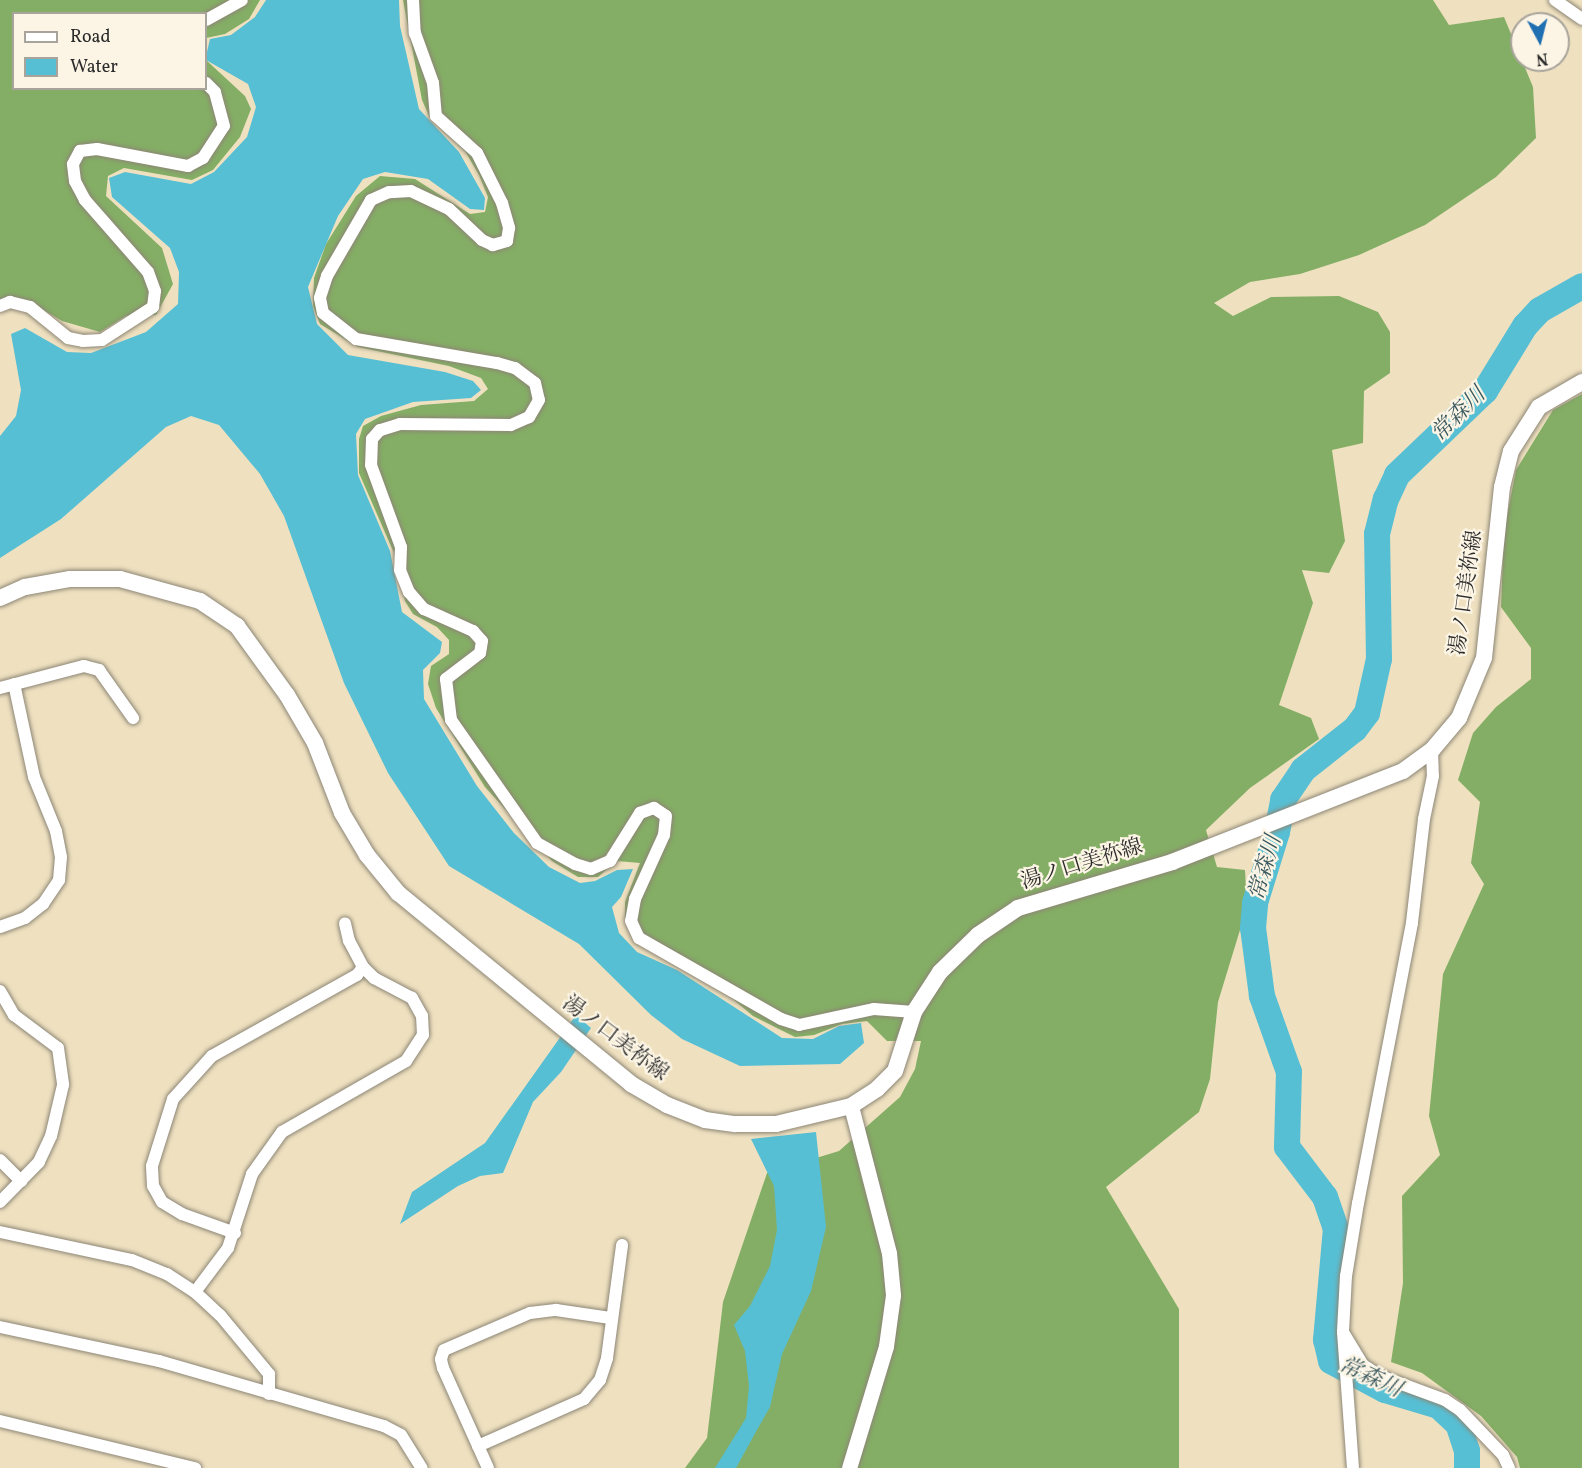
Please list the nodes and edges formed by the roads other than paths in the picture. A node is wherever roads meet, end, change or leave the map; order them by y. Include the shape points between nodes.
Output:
1 (242, 0) edge
2 (413, 0) edge
3 (1556, 0) edge
4 (207, 19) edge
5 (1582, 19) edge
6 (207, 83) edge
7 (0, 306) edge
8 (1582, 382) edge
9 (0, 598) edge
10 (14, 684) junction
11 (0, 688) edge
12 (133, 718) dead end
13 (1432, 750) junction
14 (345, 923) dead end
15 (0, 927) edge
16 (363, 967) junction
17 (0, 992) edge
18 (914, 1012) junction
19 (851, 1106) junction
20 (0, 1160) edge
21 (21, 1181) junction
22 (0, 1202) edge
23 (0, 1232) edge
24 (235, 1233) junction
25 (622, 1245) dead end
26 (195, 1292) junction
27 (610, 1318) junction
28 (0, 1327) edge
29 (1343, 1332) junction
30 (269, 1394) junction
31 (0, 1421) edge
32 (478, 1446) junction
33 (195, 1468) edge
34 (422, 1468) edge
35 (488, 1468) edge
36 (849, 1468) edge
37 (1353, 1468) edge
38 (1509, 1468) edge

1 - 4 street
2 - 18 street via 415,33 434,83 436,116 477,153 502,203 509,228 507,242 493,245 482,240 448,209 411,191 389,192 371,200 327,276 320,298 323,313 356,339 497,363 515,368 535,383 539,400 529,417 511,425 400,424 380,430 372,439 370,465 401,547 400,570 409,592 424,609 473,631 482,641 480,653 446,679 450,720 537,843 575,864 591,869 610,861 640,813 654,808 666,816 664,836 635,899 631,921 639,938 781,1019 799,1025 874,1009
3 - 5 street
6 - 7 street via 215,92 224,126 203,158 188,166 97,149 80,151 73,164 75,181 85,200 148,272 155,291 153,307 102,340 83,341 68,338 30,307 10,302
8 - 13 main road, 湯ノ口美祢線 via 1539,407 1511,451 1502,487 1484,658 1459,718
9 - 19 main road, 湯ノ口美祢線 via 25,587 70,579 120,579 200,601 237,626 264,658 315,743 342,813 367,855 398,893 599,1059 667,1106 705,1120 776,1124
10 - 11 street
10 - 12 street via 84,666 99,670
10 - 15 street via 34,777 56,831 61,857 59,880 43,904 25,918
13 - 18 main road, 湯ノ口美祢線 via 1403,771 1172,862 1018,908 978,934 940,972
13 - 29 street via 1433,776 1424,819 1413,923 1358,1203 1346,1276
14 - 16 street via 349,941
16 - 24 street via 374,978 412,998 422,1016 423,1035 416,1050 406,1061 282,1132 252,1174
16 - 24 street via 357,975 212,1056 172,1099 152,1166 153,1186 162,1202 182,1214
17 - 21 street via 14,1015 58,1048 62,1066 63,1085 51,1137 39,1162
18 - 19 main road, 湯ノ口美祢線 via 895,1071
19 - 36 street via 890,1253 893,1295 886,1346
20 - 21 street
21 - 22 street
23 - 26 street via 132,1260 168,1274
24 - 26 street via 212,1274
25 - 27 street
26 - 30 street via 269,1374
27 - 32 street via 607,1358 600,1380 584,1399
27 - 32 street via 556,1310 530,1313 444,1350 443,1368
28 - 30 street via 159,1361
29 - 37 street
29 - 38 street via 1363,1365 1460,1410 1503,1455
30 - 34 street via 384,1426 401,1435
31 - 33 street
32 - 35 street

